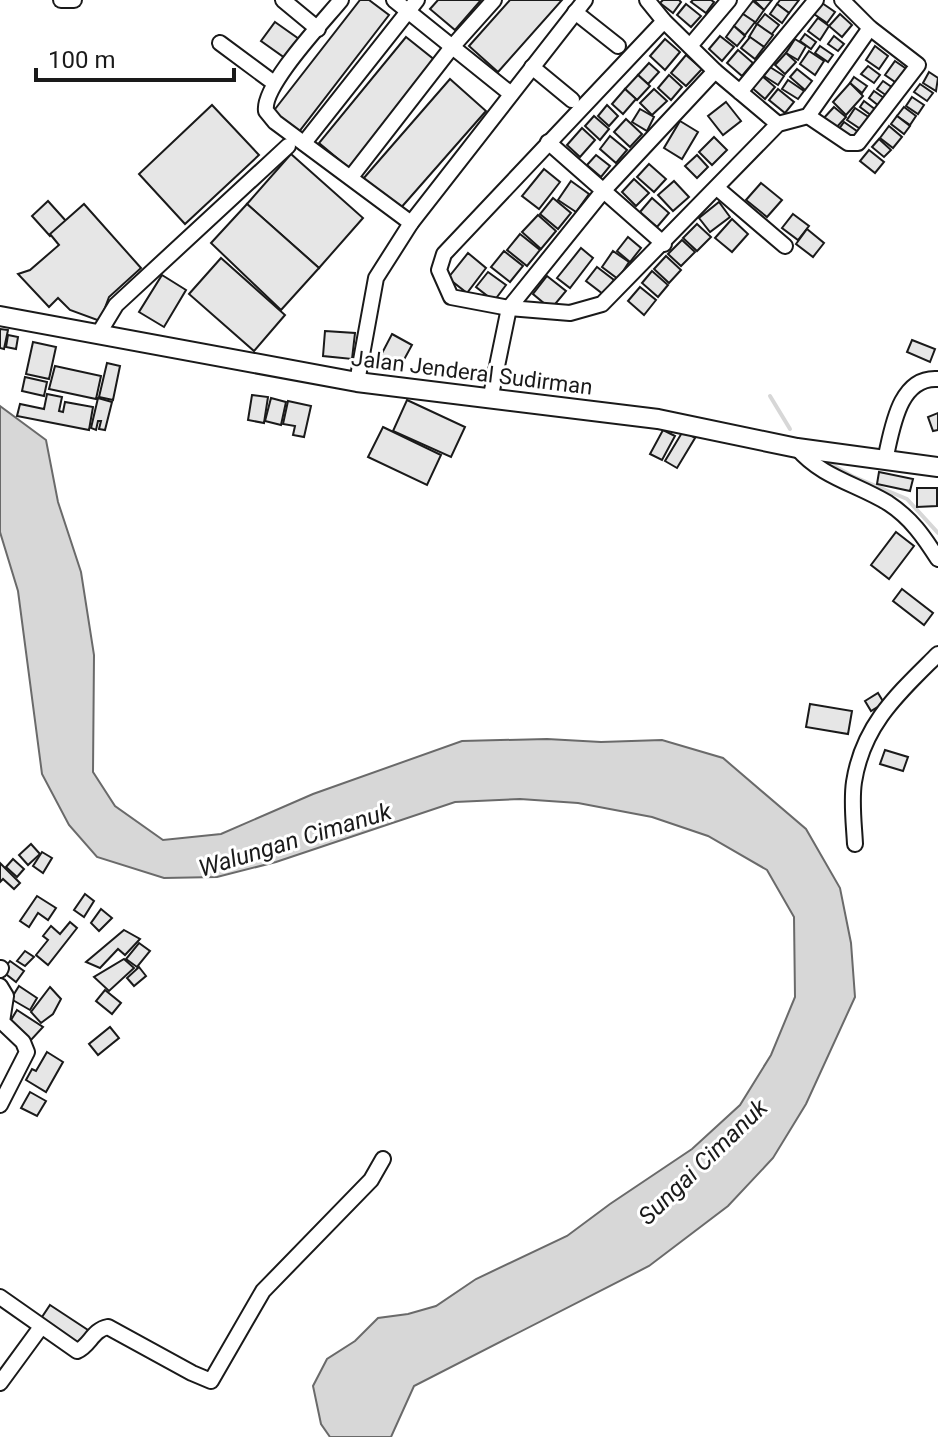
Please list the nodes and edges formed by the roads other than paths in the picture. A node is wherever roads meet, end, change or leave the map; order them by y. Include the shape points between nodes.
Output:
1 (61, 0) edge
2 (74, 0) edge
3 (283, 0) edge
4 (341, 0) edge
5 (394, 0) edge
6 (494, 0) edge
7 (585, 0) edge
8 (729, 0) edge
9 (816, 0) edge
10 (842, 0) edge
11 (652, 2) edge
12 (412, 5) edge
13 (575, 12) junction
14 (664, 21) junction
15 (870, 28) junction
16 (318, 29) junction
17 (220, 43) dead end
18 (618, 46) dead end
19 (690, 46) junction
20 (452, 47) junction
21 (532, 67) junction
22 (715, 71) junction
23 (274, 83) junction
24 (740, 92) junction
25 (511, 94) junction
26 (572, 100) dead end
27 (808, 116) junction
28 (778, 124) junction
29 (548, 142) junction
30 (304, 143) junction
31 (288, 146) dead end
32 (351, 177) junction
33 (717, 188) junction
34 (604, 190) junction
35 (411, 223) junction
36 (664, 244) junction
37 (785, 246) dead end
38 (509, 308) junction
39 (0, 316) edge
40 (99, 333) junction
41 (938, 379) edge
42 (357, 382) junction
43 (490, 400) junction
44 (797, 448) junction
45 (885, 460) junction
46 (938, 467) edge
47 (938, 559) edge
48 (938, 654) edge
49 (855, 844) dead end
50 (0, 986) edge
51 (0, 1105) edge
52 (383, 1159) dead end
53 (0, 1297) edge
54 (41, 1327) junction
55 (0, 1383) edge

1 - 2 street
3 - 16 street
4 - 16 street
5 - 12 street
6 - 20 street
7 - 13 street
8 - 19 street
9 - 24 street
10 - 15 street
11 - 14 street
12 - 20 street
12 - 30 street
13 - 18 street
13 - 21 street
14 - 19 street
14 - 29 street
15 - 27 street
15 - 27 street via 916,61 916,71 858,143 848,143
16 - 23 street
17 - 23 street
19 - 22 street
20 - 25 street
20 - 32 street
21 - 25 street
21 - 26 street
22 - 24 street
22 - 34 street
23 - 30 street via 266,111
24 - 28 street
25 - 35 street
27 - 28 street
28 - 33 street
29 - 34 street
29 - 38 street via 440,264 451,297
30 - 32 street
31 - 40 street via 116,305
32 - 35 street
33 - 36 street
33 - 37 street
34 - 36 street
34 - 38 street
35 - 42 street via 376,278
36 - 38 street via 598,306 570,313
38 - 43 street
39 - 40 main road, Jalan Jenderal Sudirman
40 - 42 main road, Jalan Jenderal Sudirman
41 - 45 street via 914,386 897,410
42 - 43 main road, Jalan Jenderal Sudirman
43 - 44 main road, Jalan Jenderal Sudirman via 658,419
44 - 45 main road, Jalan Jenderal Sudirman
44 - 47 street via 817,467 898,510 916,525
45 - 46 main road, Jalan Jenderal Sudirman
48 - 49 street via 874,723 854,782
50 - 51 street via 6,996 2,1022 27,1052
52 - 54 street via 371,1180 263,1291 211,1381 108,1327 94,1333 79,1351
53 - 54 street
54 - 55 street

